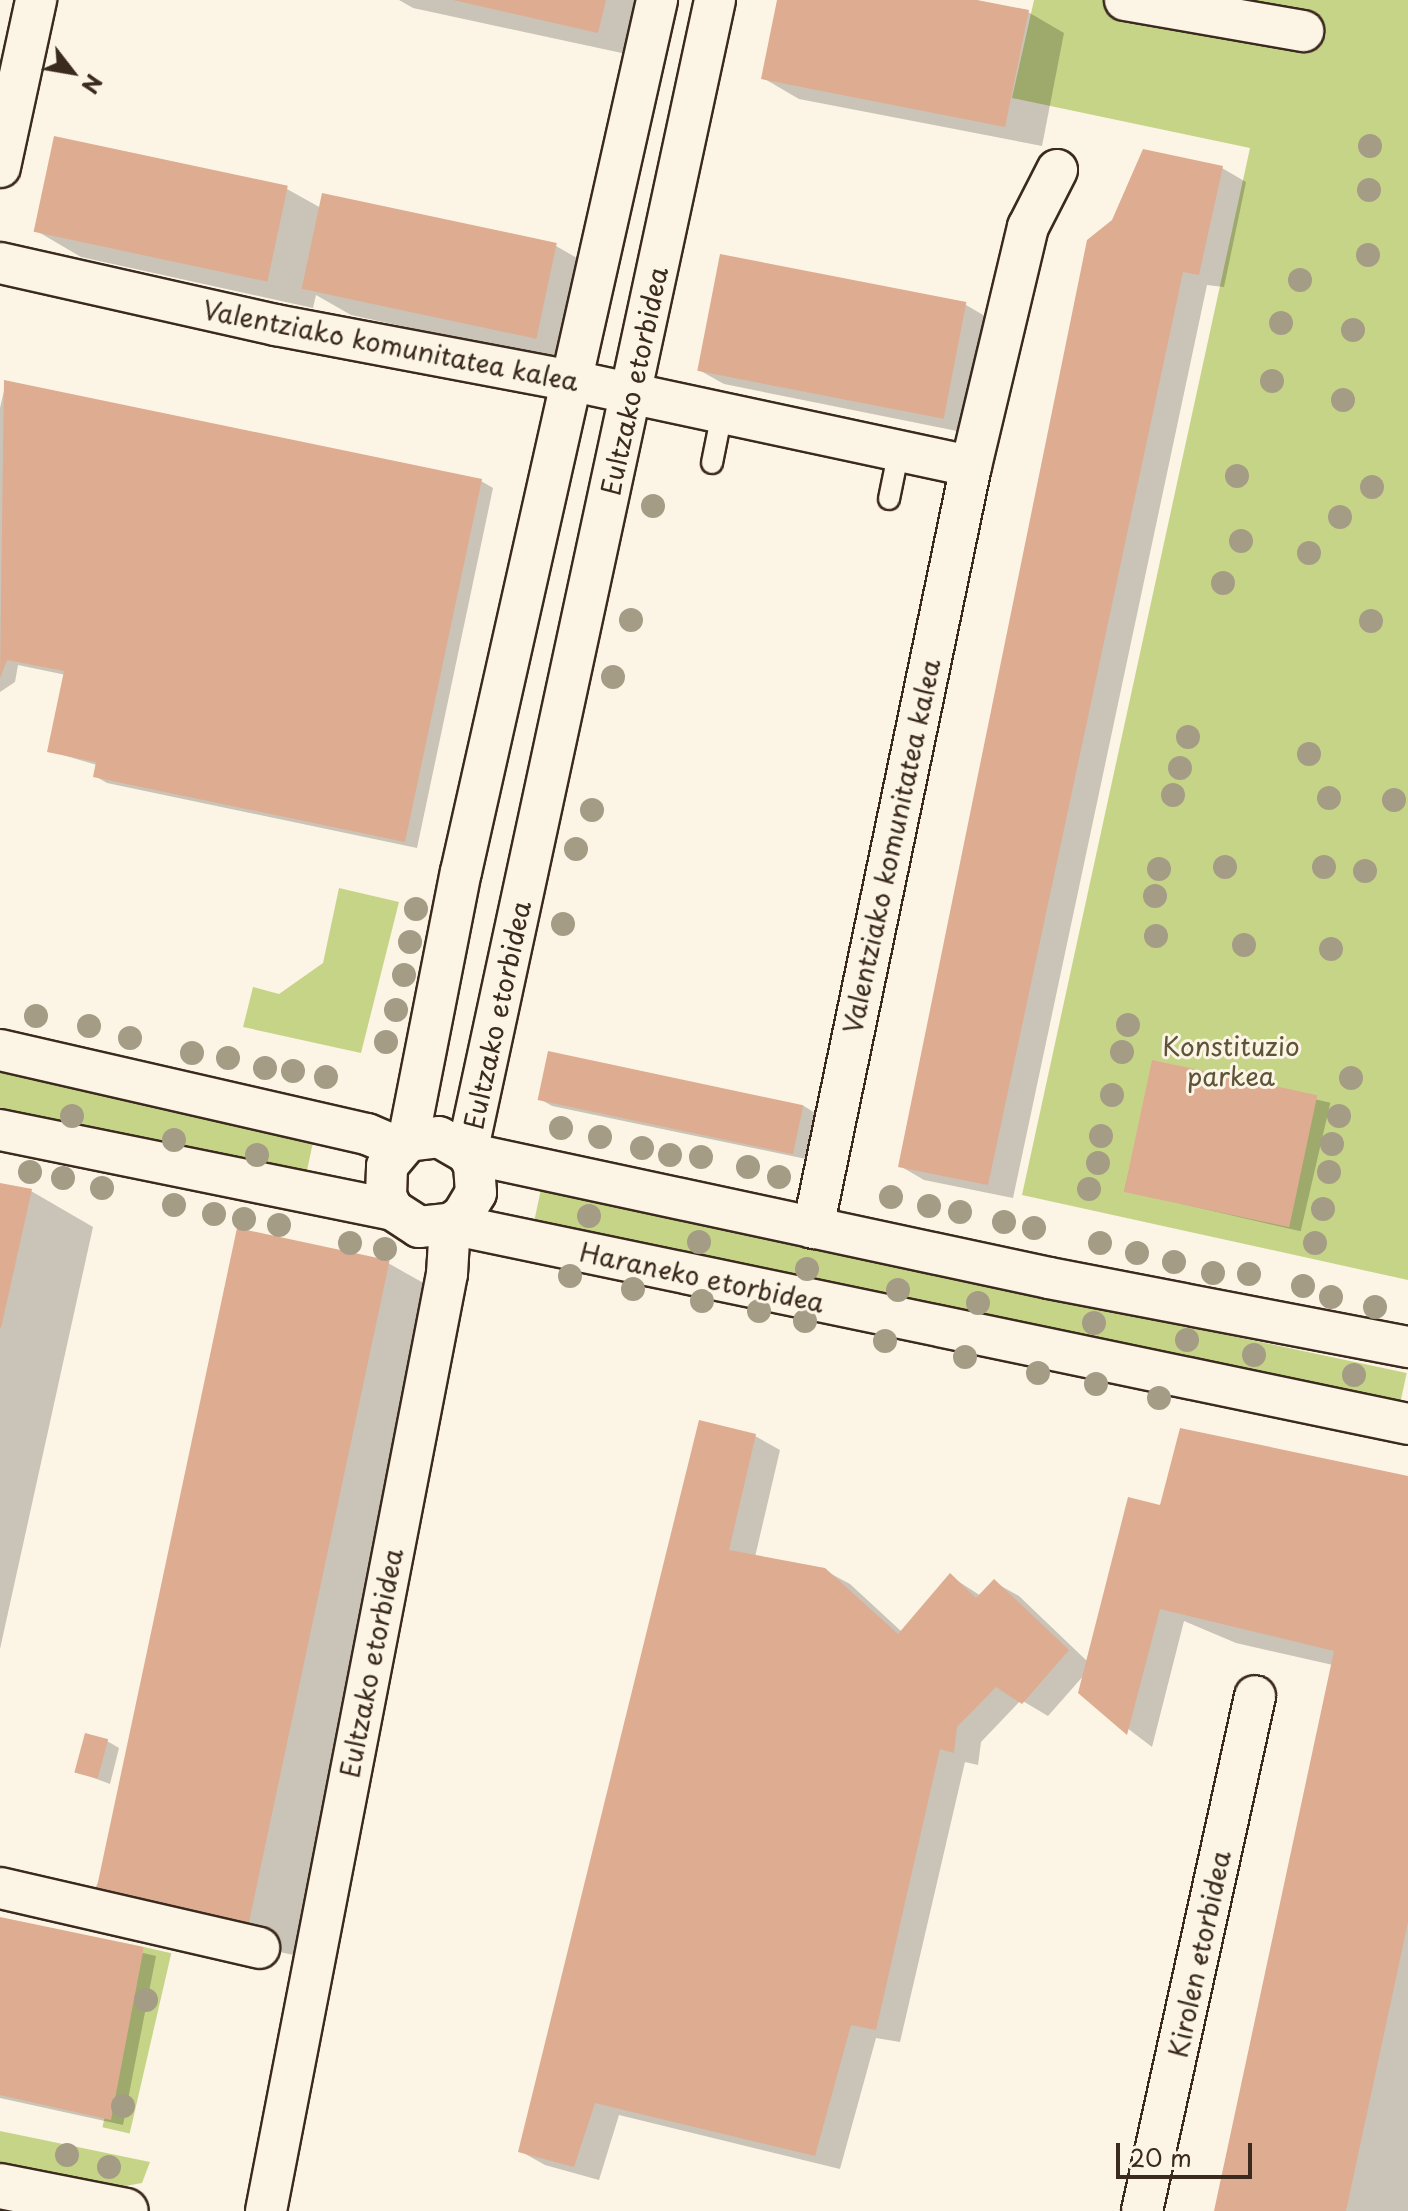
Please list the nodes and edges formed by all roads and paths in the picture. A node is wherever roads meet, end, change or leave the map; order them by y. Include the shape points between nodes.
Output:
1 (36, 0) edge
2 (657, 0) edge
3 (715, 0) edge
4 (1125, 0) edge
5 (1303, 31) dead end
6 (0, 167) edge
7 (1057, 170) dead end
8 (0, 263) edge
9 (573, 381) junction
10 (632, 393) junction
11 (722, 413) junction
12 (899, 450) junction
13 (712, 463) dead end
14 (971, 466) junction
15 (889, 499) dead end
16 (0, 1050) edge
17 (0, 1130) edge
18 (404, 1145) junction
19 (467, 1153) junction
20 (393, 1210) junction
21 (450, 1224) junction
22 (813, 1228) junction
23 (1408, 1347) edge
24 (1408, 1424) edge
25 (1255, 1696) dead end
26 (0, 1888) edge
27 (259, 1948) dead end
28 (0, 2186) edge
29 (126, 2211) edge
30 (266, 2211) edge
31 (1142, 2211) edge

1 - 6 street
2 - 9 street
3 - 10 street, Eultzako etorbidea
4 - 5 street
7 - 14 street, Valentziako komunitatea kalea via 1028,227
8 - 9 street, Valentziako komunitatea kalea via 276,325
9 - 10 street, Valentziako komunitatea kalea
9 - 18 street
10 - 11 street, Valentziako komunitatea kalea
10 - 19 street, Eultzako etorbidea
11 - 12 street, Valentziako komunitatea kalea
11 - 13 lane
12 - 14 street, Valentziako komunitatea kalea
12 - 15 lane
14 - 22 street, Valentziako komunitatea kalea
16 - 18 street
17 - 20 street, Haraneko etorbidea
18 - 19 street via 439,1137
18 - 20 street via 384,1181
19 - 21 street, Eultzako etorbidea via 474,1165 476,1193 462,1216
19 - 22 street
20 - 21 street, Haraneko etorbidea via 419,1227
21 - 24 street, Haraneko etorbidea
21 - 30 street, Eultzako etorbidea via 447,1274
22 - 23 street
25 - 31 street, Kirolen etorbidea
26 - 27 street
28 - 29 main road

